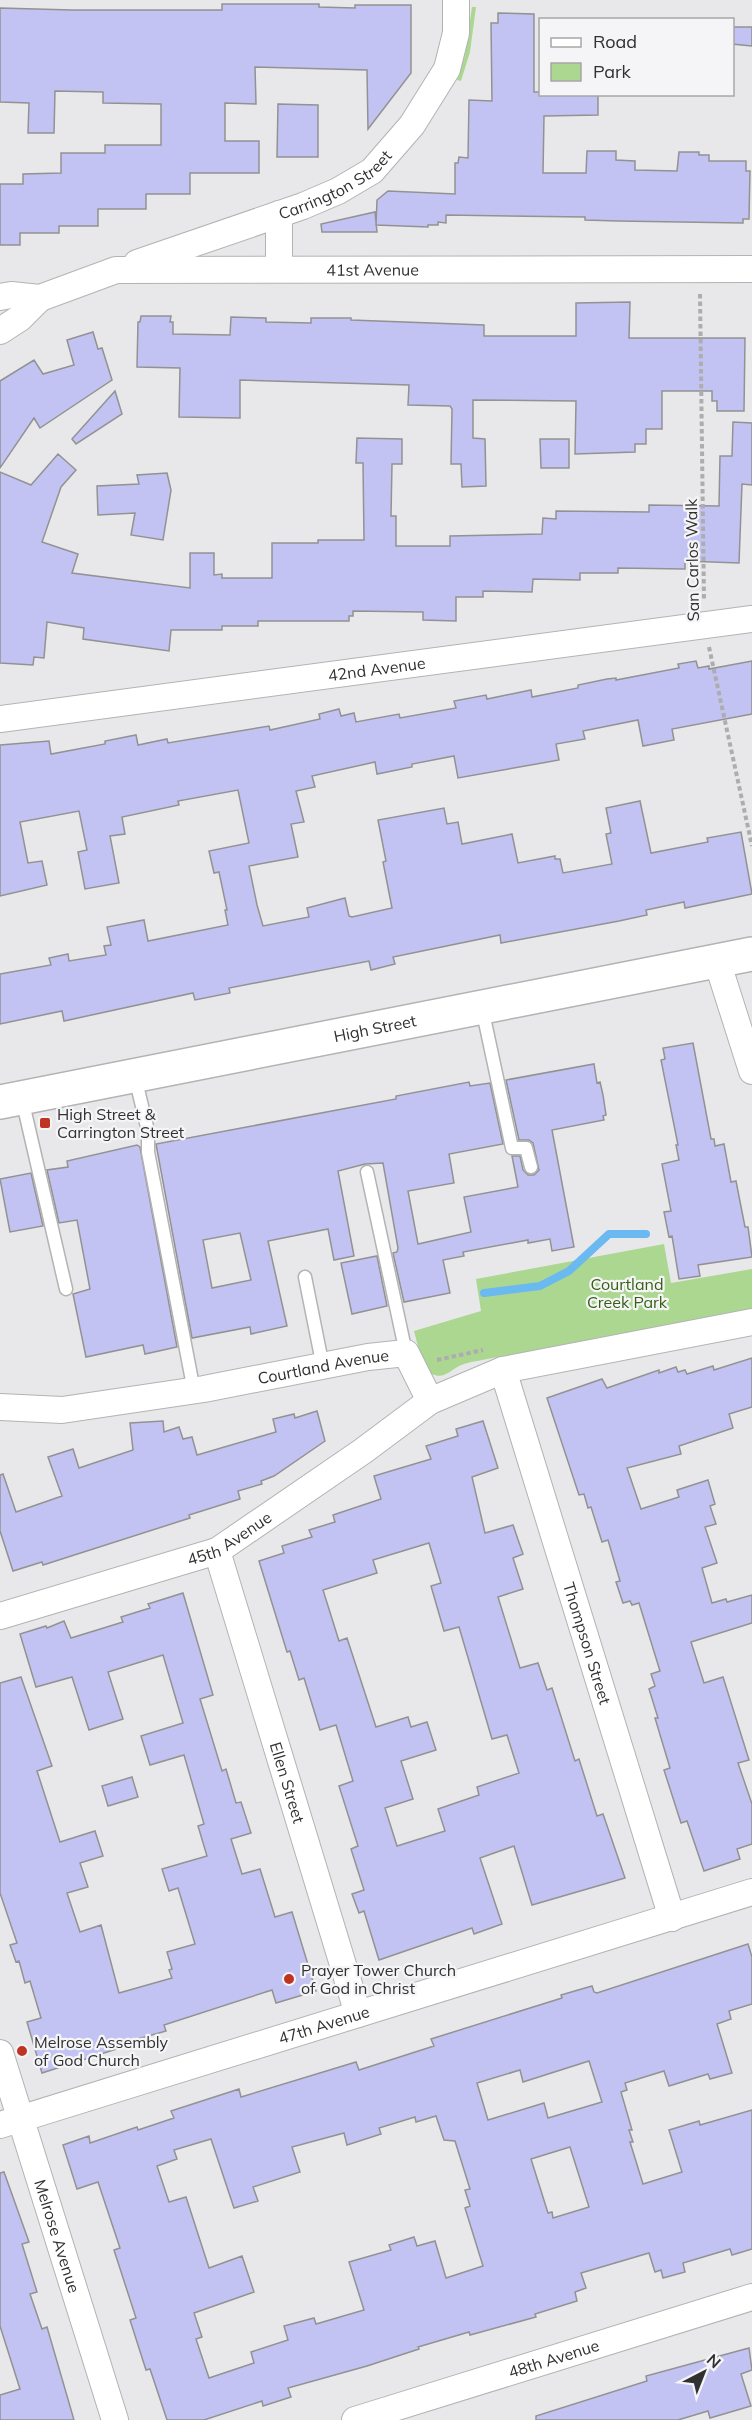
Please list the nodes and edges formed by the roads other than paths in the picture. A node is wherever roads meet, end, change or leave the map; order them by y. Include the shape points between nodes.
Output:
1 (456, 0) edge
2 (279, 214) junction
3 (279, 269) junction
4 (752, 269) edge
5 (116, 270) junction
6 (0, 297) edge
7 (40, 298) junction
8 (0, 330) edge
9 (752, 619) edge
10 (0, 719) edge
11 (752, 954) edge
12 (717, 961) junction
13 (482, 1007) junction
14 (752, 1071) edge
15 (135, 1076) junction
16 (11, 1100) edge
17 (531, 1167) dead end
18 (367, 1172) dead end
19 (304, 1276) dead end
20 (66, 1289) dead end
21 (752, 1322) edge
22 (406, 1353) junction
23 (323, 1367) junction
24 (503, 1370) junction
25 (195, 1391) junction
26 (430, 1401) junction
27 (0, 1407) edge
28 (217, 1551) junction
29 (0, 1616) edge
30 (752, 1892) edge
31 (672, 1918) junction
32 (358, 2014) junction
33 (0, 2053) edge
34 (10, 2122) edge
35 (752, 2297) edge
36 (115, 2420) edge
37 (356, 2420) edge

1 - 2 street, Carrington Street via 456,33 447,69 412,125 372,171 338,191
2 - 3 street
2 - 5 street, Carrington Street
3 - 4 street, 41st Avenue
3 - 5 street, 41st Avenue
5 - 7 street, 41st Avenue
6 - 7 street, 41st Avenue
7 - 8 street via 20,318
9 - 10 street, 42nd Avenue
11 - 12 main road, High Street
12 - 13 main road, High Street
12 - 14 street
13 - 15 main road, High Street
13 - 17 lane via 512,1148 526,1148
15 - 16 main road, High Street
15 - 25 lane
16 - 20 lane
18 - 22 lane
19 - 23 lane
21 - 24 street
22 - 23 street, Courtland Avenue
22 - 26 street, Courtland Avenue
23 - 25 street, Courtland Avenue
24 - 26 street
24 - 31 street, Thompson Street
25 - 27 street, Courtland Avenue via 62,1410
26 - 28 street, 45th Avenue
28 - 29 street, 45th Avenue
28 - 32 street, Ellen Street
30 - 31 street, 47th Avenue
31 - 32 street, 47th Avenue
32 - 34 street, 47th Avenue
33 - 34 street, Melrose Avenue
34 - 36 street, Melrose Avenue
35 - 37 street, 48th Avenue

